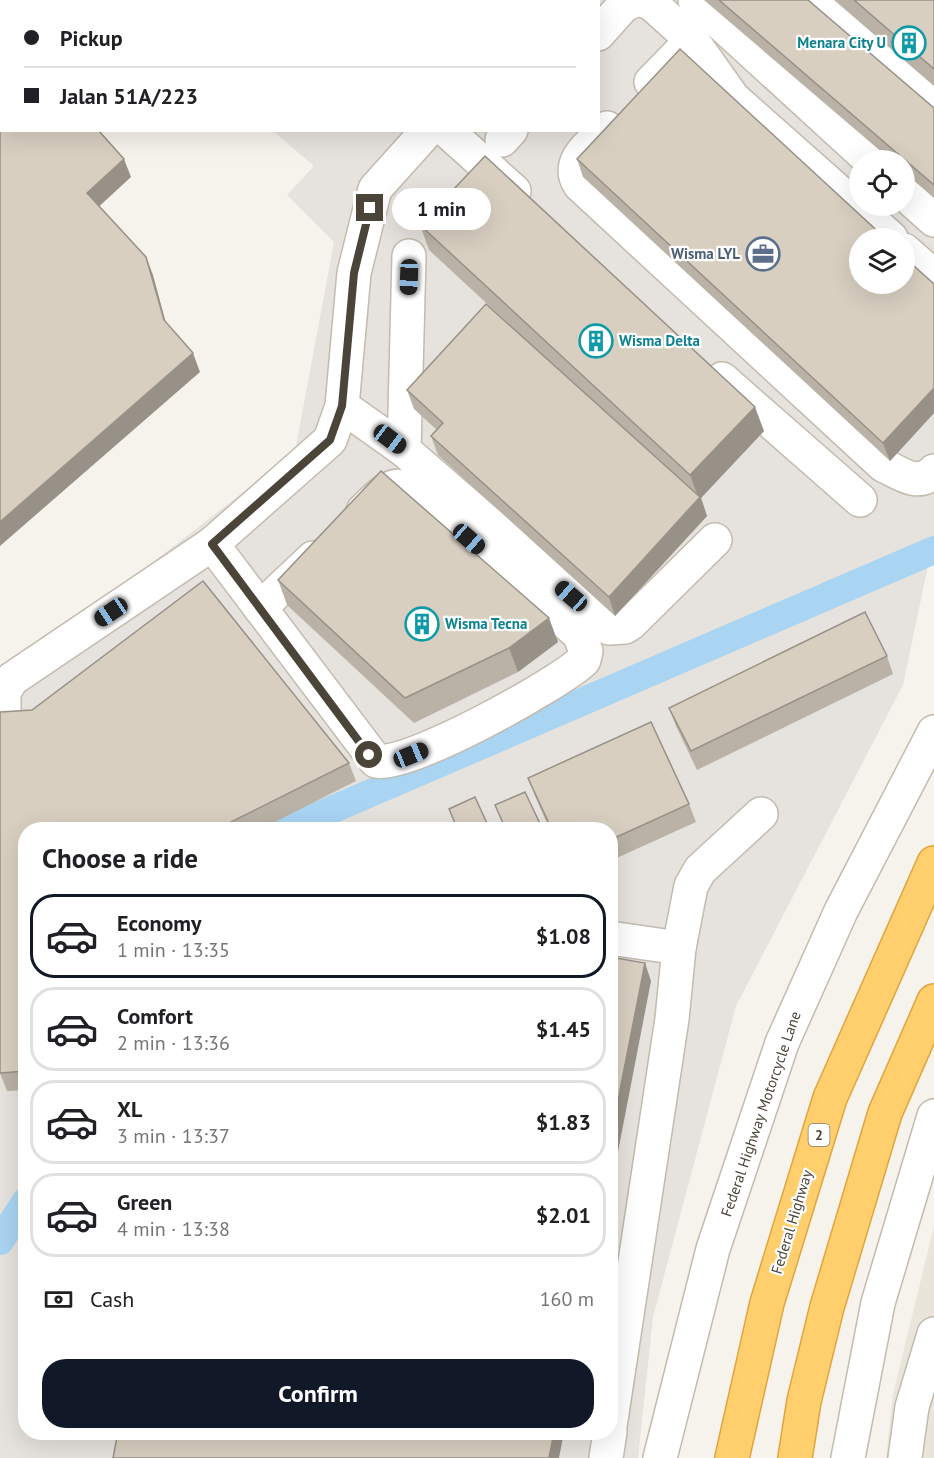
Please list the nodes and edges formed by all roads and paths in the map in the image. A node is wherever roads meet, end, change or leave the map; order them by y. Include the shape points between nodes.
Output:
1 (695, 0) edge
2 (819, 0) edge
3 (618, 9) edge
4 (692, 40) junction
5 (934, 102) edge
6 (426, 132) edge
7 (448, 132) edge
8 (859, 150) edge
9 (915, 203) edge
10 (534, 210) edge
11 (934, 220) edge
12 (880, 228) edge
13 (409, 256) dead end
14 (915, 260) edge
15 (934, 276) edge
16 (704, 362) edge
17 (342, 406) junction
18 (404, 450) junction
19 (934, 471) edge
20 (860, 500) dead end
21 (715, 540) dead end
22 (212, 544) junction
23 (260, 608) junction
24 (4, 722) edge
25 (934, 732) edge
26 (761, 814) dead end
27 (934, 863) edge
28 (618, 939) edge
29 (679, 948) junction
30 (934, 1001) edge
31 (934, 1116) edge
32 (934, 1334) edge
33 (618, 1373) edge
34 (609, 1440) edge
35 (662, 1454) edge
36 (731, 1454) edge
37 (606, 1458) edge
38 (795, 1458) edge
39 (848, 1458) edge
40 (905, 1458) edge

1 - 8 street
2 - 5 street
3 - 4 street via 652,4
4 - 12 street via 733,98
4 - 19 street via 579,156 576,178 883,465 919,480
6 - 17 street via 375,189 354,273
7 - 10 street
9 - 11 street
13 - 18 street
14 - 15 street
16 - 20 street
17 - 18 street
17 - 22 street via 330,440
18 - 21 street via 609,628 631,623
22 - 23 street
22 - 24 street via 12,679 4,692
23 - 23 street via 369,755 384,763 445,741 513,705 577,666 586,651 579,634 405,486 390,487
25 - 35 street, Federal Highway Motorcycle Lane via 841,911 782,1043 713,1249
26 - 29 street via 700,870 691,886
27 - 36 highway, Federal Highway / 2 via 830,1098 767,1303
28 - 29 street
29 - 33 street via 672,1019
30 - 38 highway via 885,1113 827,1307 804,1401
31 - 39 street via 878,1303
32 - 40 street via 912,1407
34 - 37 street

